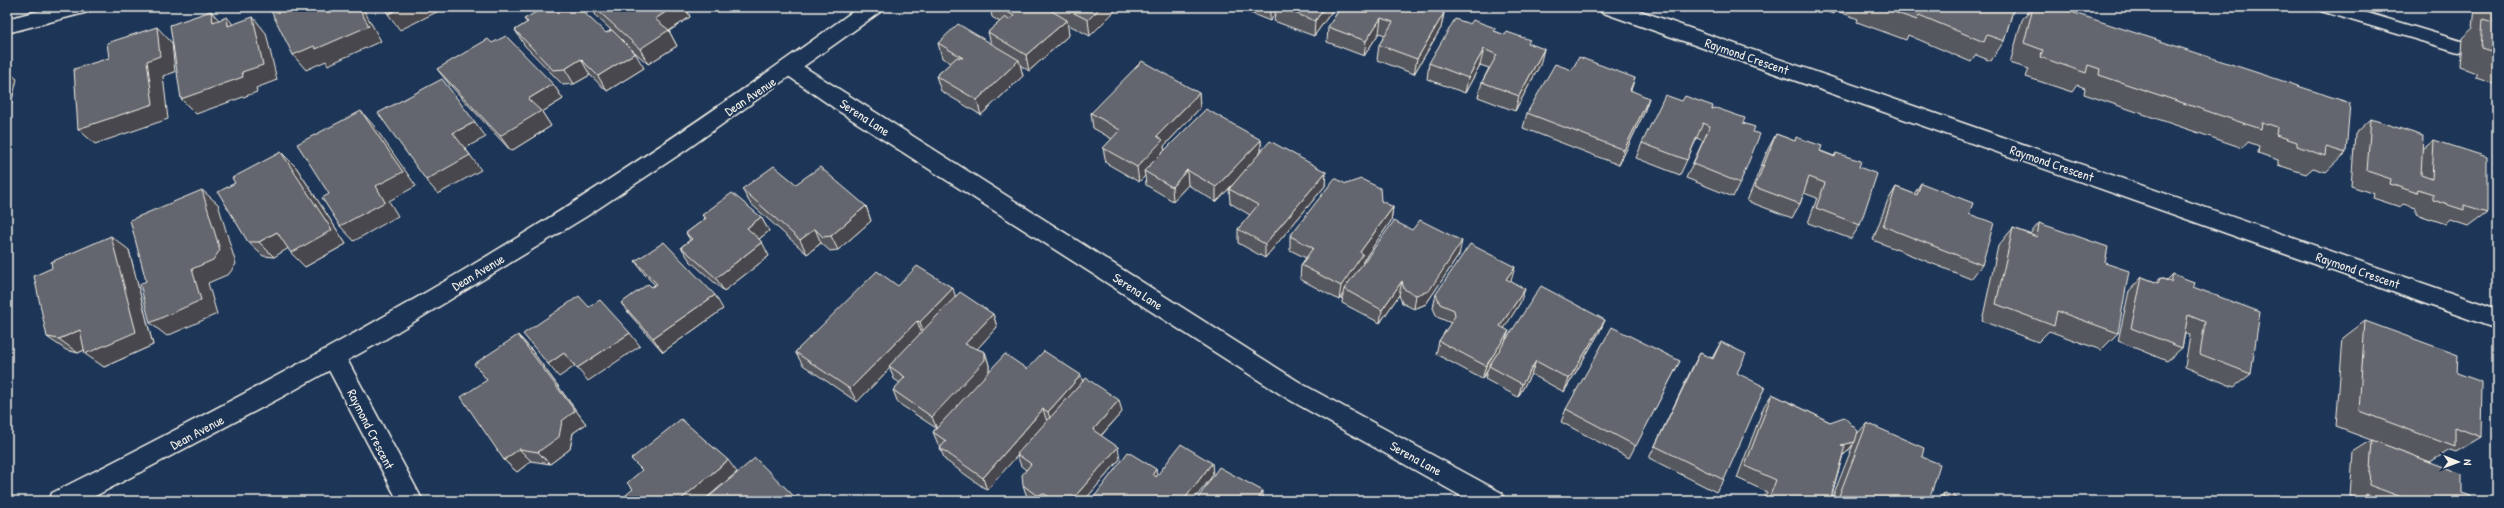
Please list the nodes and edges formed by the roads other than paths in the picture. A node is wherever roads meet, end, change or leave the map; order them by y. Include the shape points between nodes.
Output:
1 (81, 7) edge
2 (873, 7) edge
3 (1608, 7) edge
4 (2327, 7) edge
5 (7, 26) edge
6 (2458, 46) dead end
7 (791, 68) junction
8 (2497, 319) edge
9 (334, 357) junction
10 (61, 501) edge
11 (410, 501) edge
12 (1493, 501) edge

1 - 5 street
2 - 7 street, Dean Avenue
3 - 8 street, Raymond Crescent
4 - 6 lane
7 - 9 street, Dean Avenue via 693,135 527,242
7 - 12 street, Serena Lane via 1296,392
9 - 10 street, Dean Avenue via 203,429
9 - 11 street, Raymond Crescent

